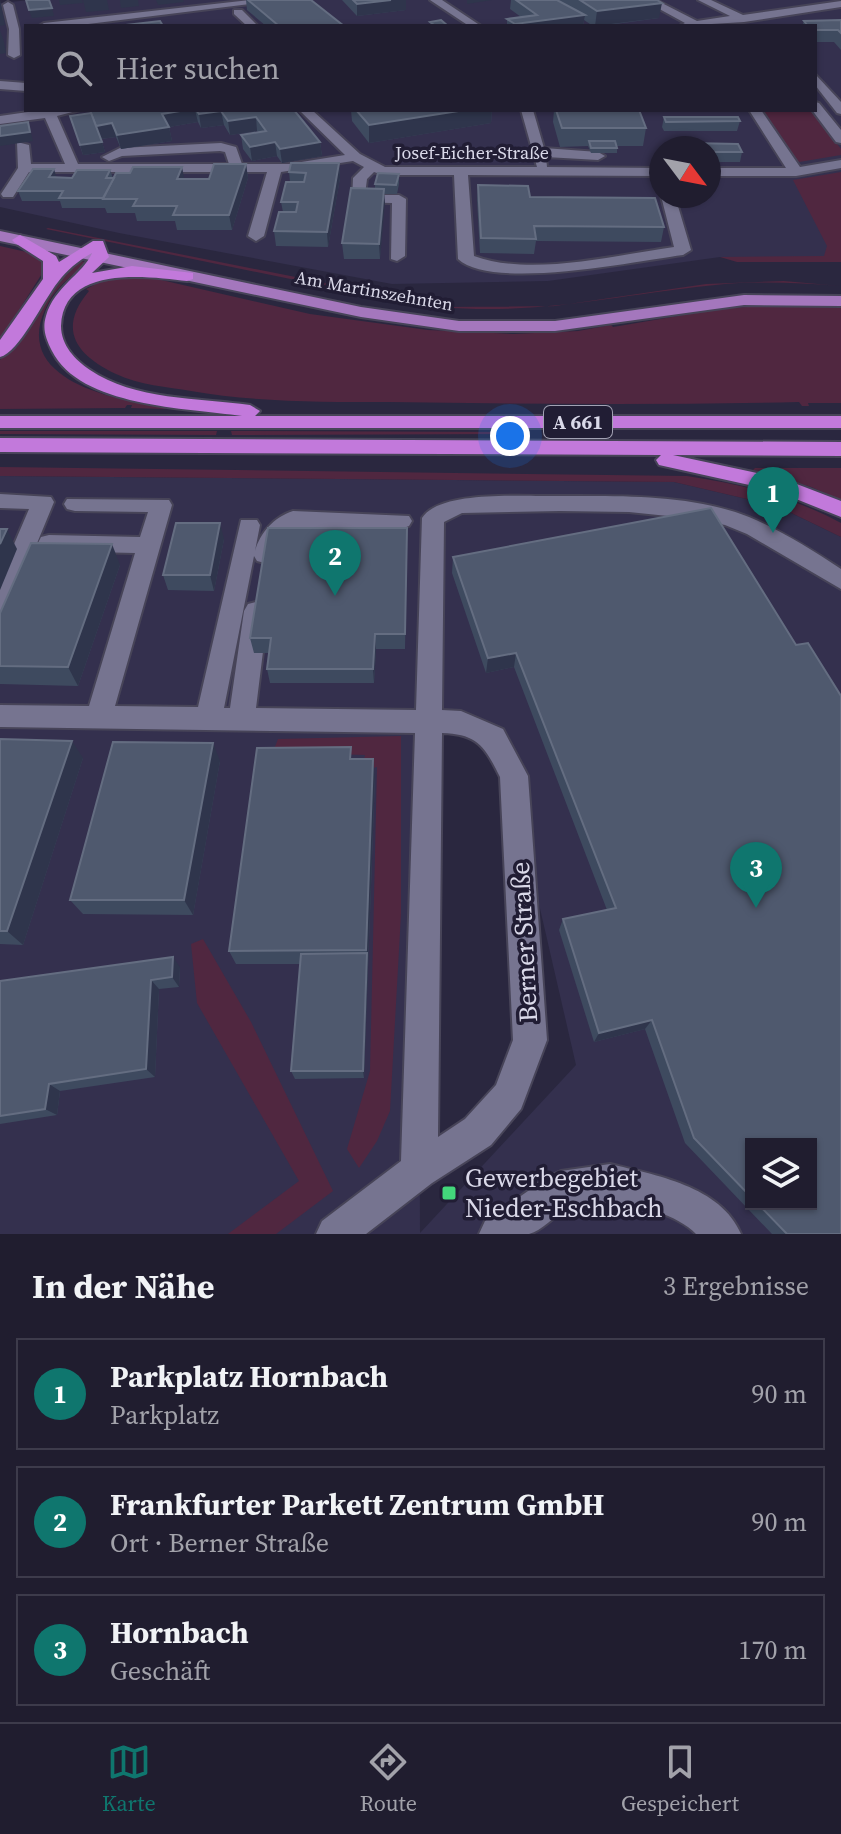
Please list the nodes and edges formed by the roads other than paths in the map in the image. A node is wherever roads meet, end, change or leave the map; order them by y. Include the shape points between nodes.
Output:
1 (277, 0) edge
2 (435, 0) edge
3 (648, 0) edge
4 (703, 0) edge
5 (256, 1) edge
6 (187, 4) dead end
7 (841, 4) edge
8 (8, 5) dead end
9 (231, 6) edge
10 (155, 8) edge
11 (202, 8) junction
12 (118, 10) dead end
13 (143, 15) junction
14 (463, 18) junction
15 (742, 18) junction
16 (215, 20) dead end
17 (444, 20) edge
18 (477, 20) edge
19 (49, 24) edge
20 (251, 24) edge
21 (696, 24) edge
22 (704, 24) edge
23 (750, 24) edge
24 (0, 31) edge
25 (18, 32) edge
26 (0, 40) edge
27 (14, 55) dead end
28 (817, 80) edge
29 (0, 85) edge
30 (24, 87) edge
31 (817, 109) edge
32 (841, 110) edge
33 (48, 112) edge
34 (307, 112) edge
35 (528, 112) edge
36 (756, 112) edge
37 (0, 120) edge
38 (841, 139) edge
39 (538, 152) junction
40 (355, 157) junction
41 (841, 164) edge
42 (73, 167) junction
43 (371, 167) junction
44 (92, 168) junction
45 (237, 168) junction
46 (275, 168) junction
47 (461, 171) junction
48 (544, 171) junction
49 (645, 171) junction
50 (649, 171) edge
51 (721, 172) edge
52 (796, 172) junction
53 (8, 194) dead end
54 (671, 208) edge
55 (0, 224) edge
56 (0, 236) edge
57 (256, 236) dead end
58 (20, 240) junction
59 (99, 250) junction
60 (80, 253) junction
61 (397, 256) dead end
62 (187, 276) junction
63 (50, 278) junction
64 (841, 291) edge
65 (841, 301) edge
66 (60, 302) junction
67 (0, 352) edge
68 (0, 422) edge
69 (841, 422) edge
70 (315, 424) junction
71 (0, 445) edge
72 (605, 449) junction
73 (841, 449) edge
74 (0, 501) edge
75 (75, 504) dead end
76 (841, 509) edge
77 (401, 521) dead end
78 (249, 525) dead end
79 (49, 543) edge
80 (148, 545) junction
81 (841, 580) edge
82 (0, 604) edge
83 (0, 716) edge
84 (99, 717) junction
85 (209, 719) junction
86 (242, 719) junction
87 (430, 722) junction
88 (419, 1170) junction
89 (335, 1234) edge
90 (498, 1234) edge
91 (722, 1234) edge

1 - 5 street
2 - 14 street
3 - 21 street
4 - 15 street
5 - 9 street
6 - 10 street
7 - 15 street
8 - 25 street
9 - 11 street
9 - 20 street
10 - 11 street
10 - 13 street
11 - 16 street
12 - 13 street via 137,8
13 - 19 street via 66,17
14 - 17 street
14 - 18 street
15 - 22 street
15 - 23 street
24 - 25 street
25 - 26 street
25 - 27 street
28 - 32 street
29 - 30 street
31 - 38 street
33 - 37 street
33 - 42 street
34 - 40 street, Josef-Eicher-Straße
35 - 39 street
36 - 52 street
39 - 48 street
39 - 49 street via 641,161
40 - 43 street, Josef-Eicher-Straße
40 - 46 street
41 - 52 street
42 - 44 street
42 - 53 street via 21,158
43 - 47 street, Josef-Eicher-Straße
43 - 61 street via 360,178 357,199 399,199
44 - 45 street
44 - 45 street via 120,152 221,147 231,150
45 - 46 street
46 - 57 street
47 - 48 street, Josef-Eicher-Straße
47 - 54 street via 466,259 491,267 538,268 683,250
48 - 49 street, Josef-Eicher-Straße
49 - 50 street, Josef-Eicher-Straße
51 - 52 street
55 - 59 main road, Am Martinszehnten
56 - 58 main road, Am Martinszehnten
58 - 60 main road, Am Martinszehnten
58 - 63 highway via 50,259
59 - 60 main road, Am Martinszehnten
59 - 62 main road, Am Martinszehnten
59 - 64 main road, Am Martinszehnten via 460,314 556,313 759,288
59 - 66 highway
60 - 63 highway
62 - 65 main road, Am Martinszehnten via 393,318 491,327 587,322 744,300
62 - 66 highway via 110,272 82,284
63 - 67 highway
66 - 70 highway, A 661 via 53,322 56,343 66,362 87,377 152,398
68 - 70 highway, A 661
69 - 70 highway, A 661
71 - 72 highway, A 661
72 - 73 highway, A 661
72 - 76 highway, A 661 via 763,480
74 - 82 street via 43,502
75 - 80 street via 161,505
77 - 86 street via 293,519 270,538
78 - 85 street
79 - 80 street
80 - 84 street
81 - 87 street via 732,519 676,508 459,506 433,518
83 - 84 street, Berner Straße
84 - 85 street, Berner Straße
85 - 86 street, Berner Straße
86 - 87 street, Berner Straße
87 - 88 street
87 - 88 street, Berner Straße via 461,722 494,737 514,776 530,1040 509,1097 478,1132
88 - 89 street, Berner Straße
90 - 91 street via 561,1190 610,1182 670,1199 704,1215

